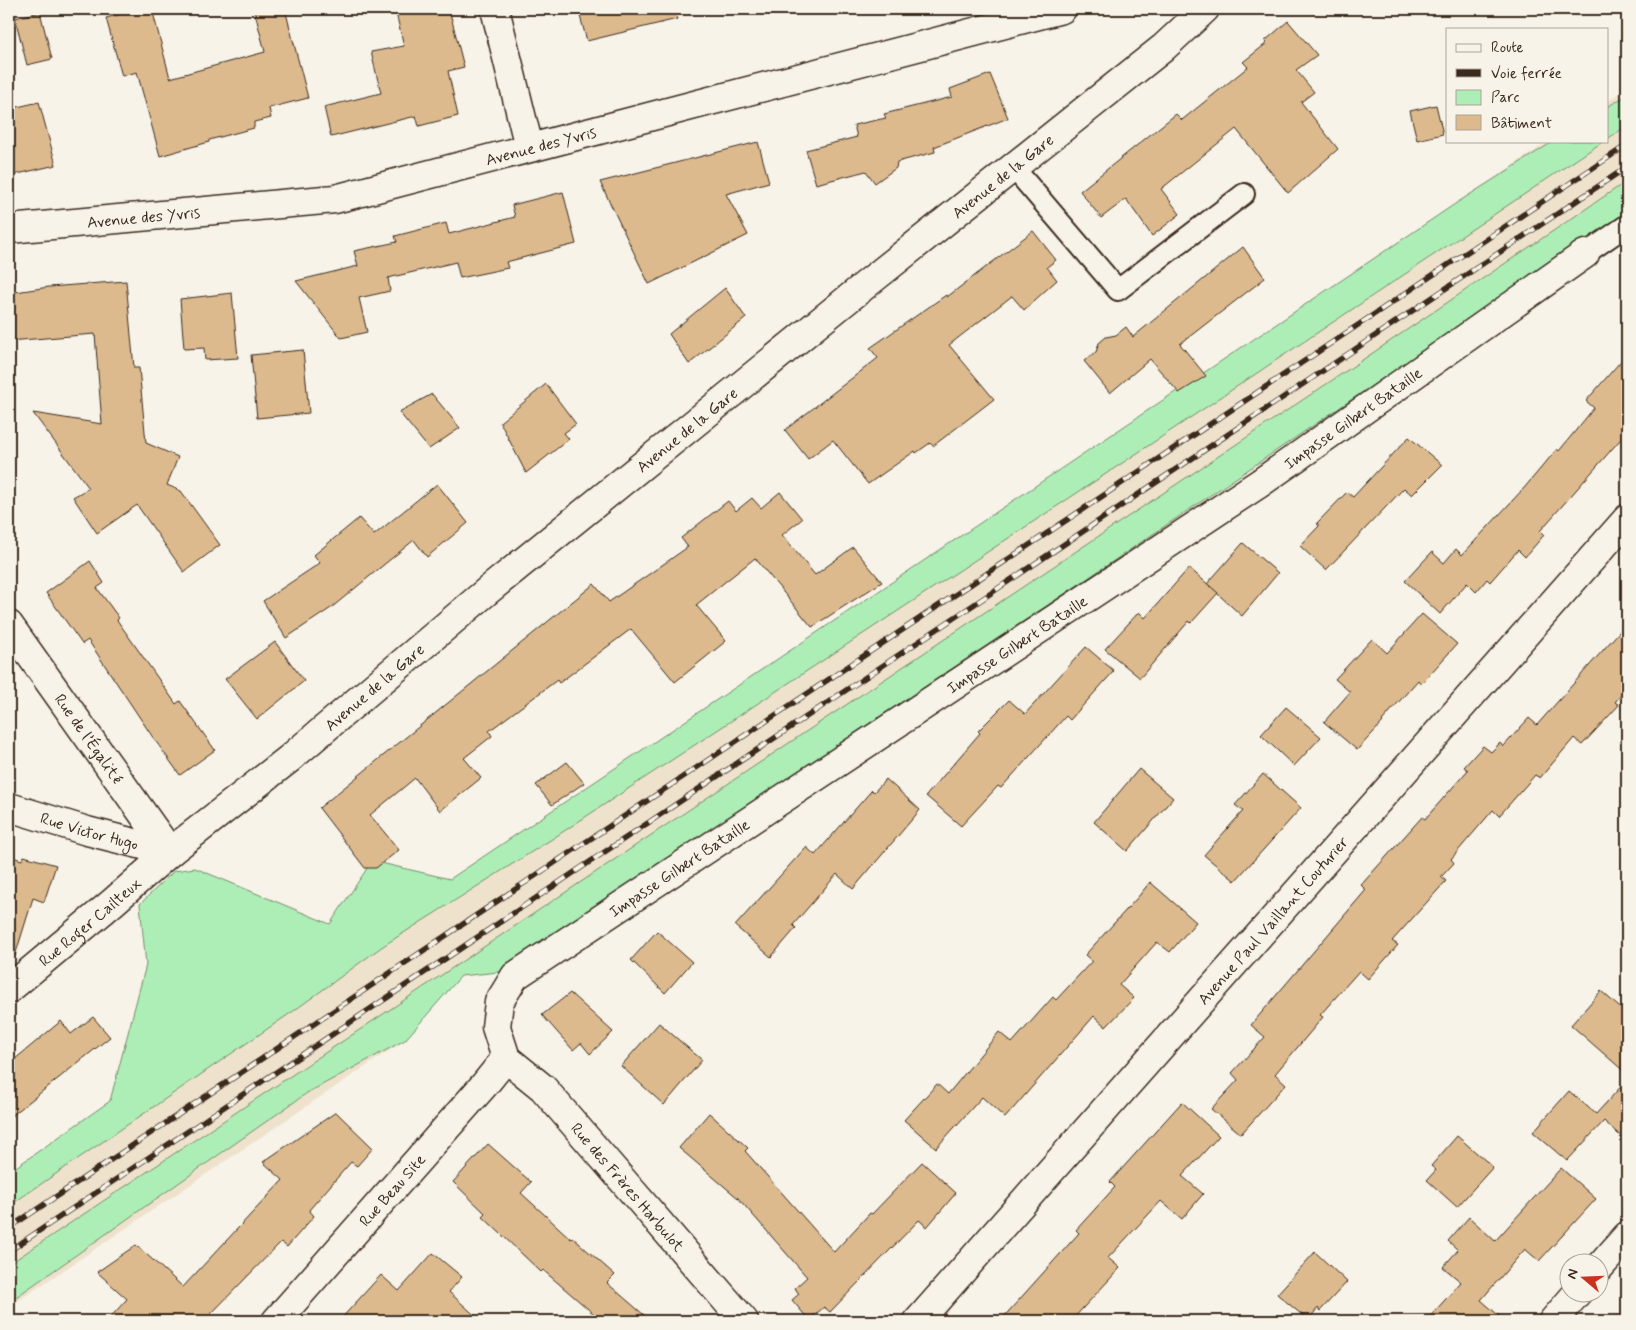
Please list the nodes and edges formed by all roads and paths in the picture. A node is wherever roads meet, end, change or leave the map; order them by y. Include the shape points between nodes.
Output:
1 (495, 9) edge
2 (1062, 9) edge
3 (1205, 9) edge
4 (529, 147) junction
5 (1013, 167) junction
6 (1244, 194) dead end
7 (1627, 225) edge
8 (9, 228) edge
9 (1585, 254) joint
10 (1627, 519) edge
11 (9, 625) edge
12 (9, 807) edge
13 (170, 852) junction
14 (9, 989) edge
15 (506, 1058) junction
16 (1627, 1236) edge
17 (1608, 1258) edge
18 (1569, 1302) edge
19 (276, 1321) edge
20 (744, 1321) edge
21 (918, 1321) edge
22 (1553, 1321) edge

1 - 4 street
2 - 4 street, Avenue des Yvris
3 - 5 street, Avenue de la Gare via 1163,48
4 - 8 street, Avenue des Yvris via 335,199
5 - 6 lane via 1118,290
5 - 13 street, Avenue de la Gare via 486,592 289,759
7 - 9 lane
9 - 15 street, Impasse Gilbert Bataille via 1260,482 515,976 499,1002 496,1027
10 - 21 street, Avenue Paul Vaillant Couturier
11 - 13 street, Rue de l’Égalité
12 - 13 street, Rue Victor Hugo
13 - 14 street, Rue Roger Cailteux
15 - 19 street, Rue Beau Site
15 - 20 street, Rue des Frères Harbulot via 543,1088
16 - 17 street
18 - 22 street

